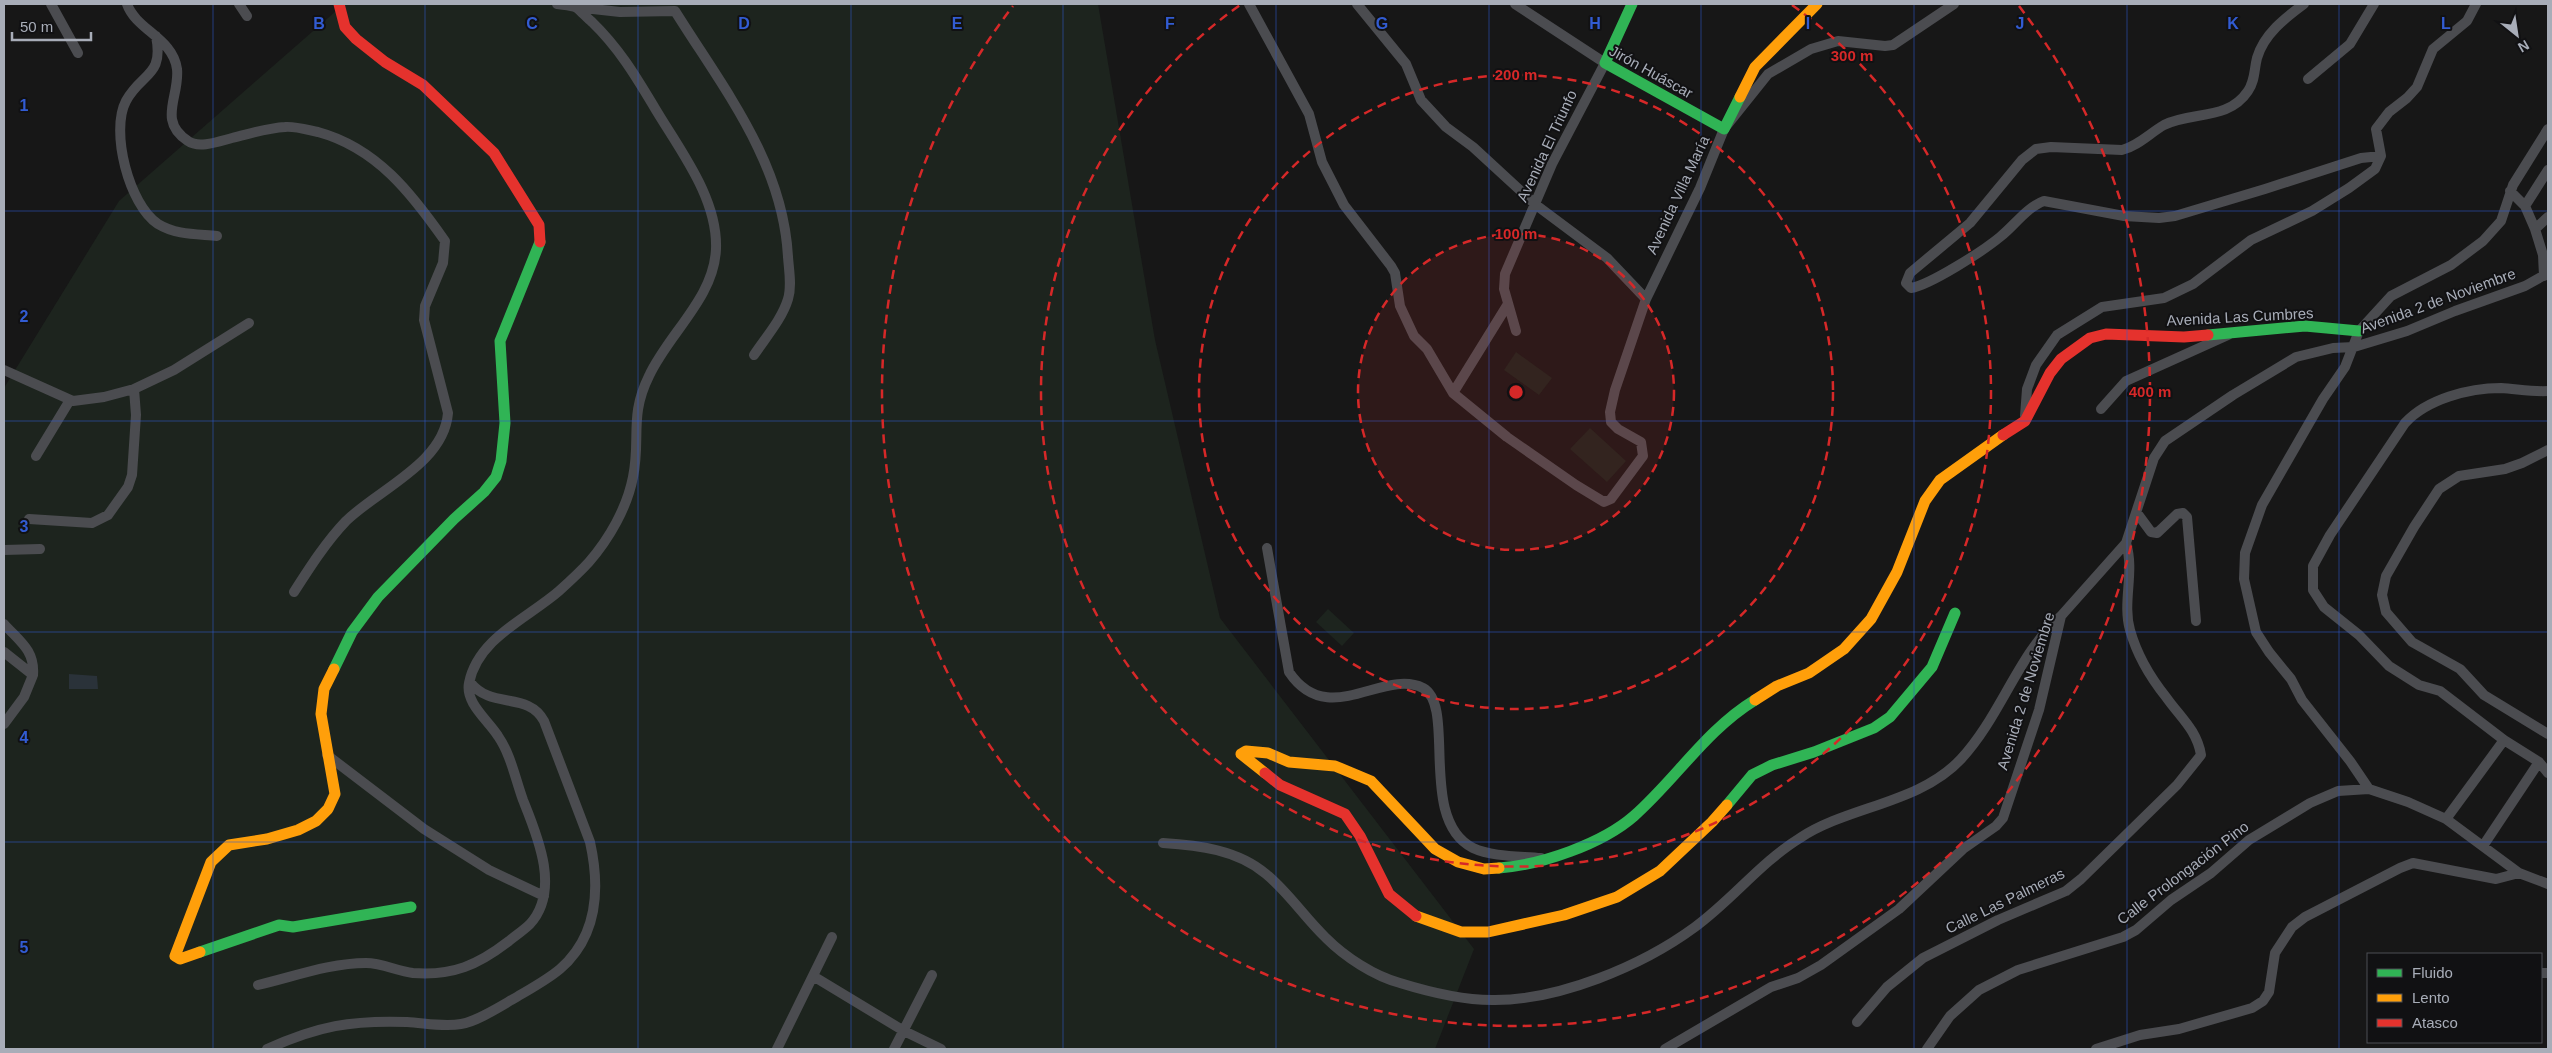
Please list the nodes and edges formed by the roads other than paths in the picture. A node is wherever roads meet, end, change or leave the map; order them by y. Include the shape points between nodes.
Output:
1 (51, 4) edge
2 (127, 4) edge
3 (239, 4) edge
4 (339, 4) edge
5 (557, 4) edge
6 (1249, 4) edge
7 (1357, 4) edge
8 (1515, 4) edge
9 (1632, 4) edge
10 (1817, 4) edge
11 (1954, 4) edge
12 (2304, 4) edge
13 (2374, 4) edge
14 (2476, 4) edge
15 (575, 7) junction
16 (247, 16) dead end
17 (156, 35) junction
18 (78, 53) dead end
19 (1605, 63) junction
20 (2308, 78) dead end
21 (1724, 130) junction
22 (2548, 130) edge
23 (2381, 156) junction
24 (2548, 170) edge
25 (2510, 191) junction
26 (1536, 204) junction
27 (2525, 206) junction
28 (2548, 217) edge
29 (2535, 229) junction
30 (217, 236) dead end
31 (2544, 245) edge
32 (2546, 275) edge
33 (1646, 299) junction
34 (1508, 304) junction
35 (249, 323) dead end
36 (2359, 330) junction
37 (1516, 332) dead end
38 (2232, 334) junction
39 (2354, 347) junction
40 (754, 355) dead end
41 (4, 370) edge
42 (134, 389) junction
43 (2548, 391) edge
44 (1453, 393) junction
45 (70, 400) junction
46 (2101, 409) dead end
47 (2025, 421) junction
48 (2548, 450) edge
49 (36, 456) dead end
50 (2137, 513) junction
51 (29, 519) dead end
52 (2126, 543) junction
53 (1267, 548) dead end
54 (40, 549) dead end
55 (4, 550) edge
56 (294, 592) dead end
57 (1955, 613) dead end
58 (2062, 616) junction
59 (2196, 621) dead end
60 (4, 624) edge
61 (4, 652) edge
62 (33, 675) junction
63 (470, 682) junction
64 (4, 724) edge
65 (2548, 734) edge
66 (2504, 740) junction
67 (327, 755) junction
68 (2539, 762) junction
69 (2548, 773) edge
70 (2369, 789) junction
71 (2446, 819) junction
72 (1163, 843) dead end
73 (2483, 846) junction
74 (1547, 858) junction
75 (2519, 873) junction
76 (2548, 884) edge
77 (544, 896) junction
78 (411, 907) dead end
79 (832, 937) dead end
80 (932, 975) dead end
81 (813, 976) junction
82 (258, 985) dead end
83 (1857, 1022) dead end
84 (904, 1031) junction
85 (267, 1049) edge
86 (776, 1049) edge
87 (894, 1049) edge
88 (941, 1049) edge
89 (1665, 1049) edge
90 (1927, 1049) edge
91 (2096, 1049) edge

1 - 18 street
2 - 17 street via 130,11
3 - 16 street
4 - 67 street via 346,28 356,39 385,62 423,85 494,153 539,225 541,235 500,341 505,423 496,477 378,597 352,632 324,689 322,714
5 - 15 street
6 - 44 street via 1309,114 1322,162 1344,205 1391,266 1400,306 1414,336 1427,349
7 - 26 street via 1406,64 1421,100 1446,127
8 - 19 street, Jirón Huáscar
9 - 19 street, Avenida El Triunfo
10 - 21 street, Avenida Villa María via 1755,68
11 - 21 street via 1893,45 1838,41 1811,49 1789,61 1768,74
12 - 23 street via 2277,24 2258,56 2253,82 2231,107 2217,114 2170,123 2122,150 2036,149 2022,160 1970,223 1910,273 1906,283 1911,288 1922,286 1965,261 2000,237 2034,204 2044,200 2124,216 2175,216 2362,158
13 - 20 street via 2350,44
14 - 23 street via 2467,21 2433,49 2417,87 2388,112 2376,129
15 - 40 street via 620,12 675,11 746,122 768,169 781,211 788,243 790,283 782,313
15 - 63 street via 625,58 690,166 712,219 716,246 713,271 701,296 656,360 640,395 636,411 633,476 620,515 606,540 559,591 493,642 472,672
17 - 30 street via 157,62 126,101 122,115 121,146 127,176 136,198 157,223 179,233
17 - 56 street via 173,55 177,70 170,118 179,135 190,143 206,144 285,127 332,136 363,152 390,172 408,190 445,241 443,263 425,306 424,320 448,413 447,424 428,456 348,520 328,542
19 - 21 street, Jirón Huáscar
19 - 26 street, Avenida El Triunfo via 1552,164
21 - 33 street, Avenida Villa María via 1700,188
22 - 25 street
23 - 47 street via 2375,170 2350,188 2312,211 2251,240 2193,284 2164,298 2102,308 2057,335 2033,373 2027,389
24 - 27 street
25 - 27 street
25 - 36 street via 2501,221 2483,241 2451,265 2391,296
26 - 33 street via 1607,258
26 - 34 street, Avenida El Triunfo via 1505,274
27 - 29 street
28 - 29 street
29 - 31 street
31 - 32 street
32 - 39 street, Avenida 2 de Noviembre via 2408,331
33 - 44 street, Avenida Villa María via 1610,412 1611,422 1641,442 1644,449 1642,460 1611,499 1604,502 1576,485 1507,437
34 - 37 street, Avenida El Triunfo
34 - 44 street
35 - 42 street via 174,370
36 - 38 street, Avenida Las Cumbres via 2305,326
36 - 39 street
38 - 46 street via 2126,382
38 - 47 street, Avenida Las Cumbres via 2184,337 2106,334 2090,338 2056,366
39 - 50 street, Avenida 2 de Noviembre via 2333,348 2296,357 2165,441 2154,458
39 - 70 street via 2346,367 2323,399 2262,505 2245,553 2244,579 2256,632
41 - 45 street
42 - 45 street via 104,397
42 - 51 street via 136,415 132,476 108,515 92,523
43 - 66 street via 2476,389 2414,413 2313,566 2313,590 2324,607 2359,635 2389,666 2419,685 2440,691
45 - 49 street
47 - 74 street, Avenida Las Cumbres via 1950,470 1940,480 1925,501 1897,572 1871,619 1844,649 1809,673 1777,686 1738,711 1713,731 1633,817 1598,840
48 - 65 street via 2505,469 2459,476 2439,489 2386,576 2382,595 2386,612 2412,642 2460,669 2484,695
50 - 52 street, Avenida 2 de Noviembre
50 - 59 street via 2151,532 2157,533 2176,514 2183,513 2187,517
52 - 58 street, Avenida 2 de Noviembre
52 - 83 street, Calle Las Palmeras via 2130,558 2127,612 2130,630 2142,662 2195,733 2201,755 2176,785 2066,891 1922,958 1888,987
53 - 74 street via 1289,672 1294,681 1310,691 1341,698 1404,685 1427,691 1436,707 1447,819 1459,836 1474,848 1499,854
54 - 55 street
57 - 74 street, Avenida Las Cumbres via 1932,667 1890,717 1874,728 1752,775 1712,822 1660,871 1617,897 1564,915 1488,932 1461,932 1417,917 1400,906 1389,894 1360,836 1344,814 1280,785 1240,754 1246,751 1268,753 1289,762 1335,766 1371,781 1435,849 1458,862 1484,869 1522,866
58 - 72 street via 2046,629 1992,719 1960,760 1921,788 1800,837 1695,927 1647,957 1594,979 1533,998 1490,1000 1398,983 1363,967 1327,939 1265,872 1232,855 1202,845
58 - 89 street, Avenida 2 de Noviembre via 2039,710 2003,818 1996,826 1963,849 1899,909 1821,965 1771,988
60 - 62 street via 30,652 34,661
61 - 62 street
62 - 64 street via 24,698
63 - 77 street via 468,688 474,704 499,737 511,761 538,834 544,864
63 - 85 street via 478,692 494,699 530,706 544,721 594,858 597,889 584,937 560,969 503,1005 462,1024 358,1022 303,1033
66 - 68 street
66 - 71 street
67 - 77 street via 424,829 489,870
67 - 78 street via 335,794 328,809 316,821 298,830 267,839 237,842 220,852 211,862 176,958 279,925 293,927
68 - 69 street
68 - 73 street
70 - 71 street, Calle Prolongación Pino
70 - 90 street, Calle Prolongación Pino via 2338,791 2310,803 2249,840 2211,873 2123,938 2018,970 1979,990 1950,1016
71 - 73 street, Calle Prolongación Pino
73 - 75 street, Calle Prolongación Pino
75 - 76 street, Calle Prolongación Pino
75 - 91 street via 2496,878 2413,863 2400,868 2305,917 2292,927 2274,953 2269,992 2252,1008
77 - 82 street via 530,924 492,954 462,970 413,973 365,963
79 - 81 street
80 - 84 street
81 - 84 street
81 - 86 street
84 - 87 street
84 - 88 street

